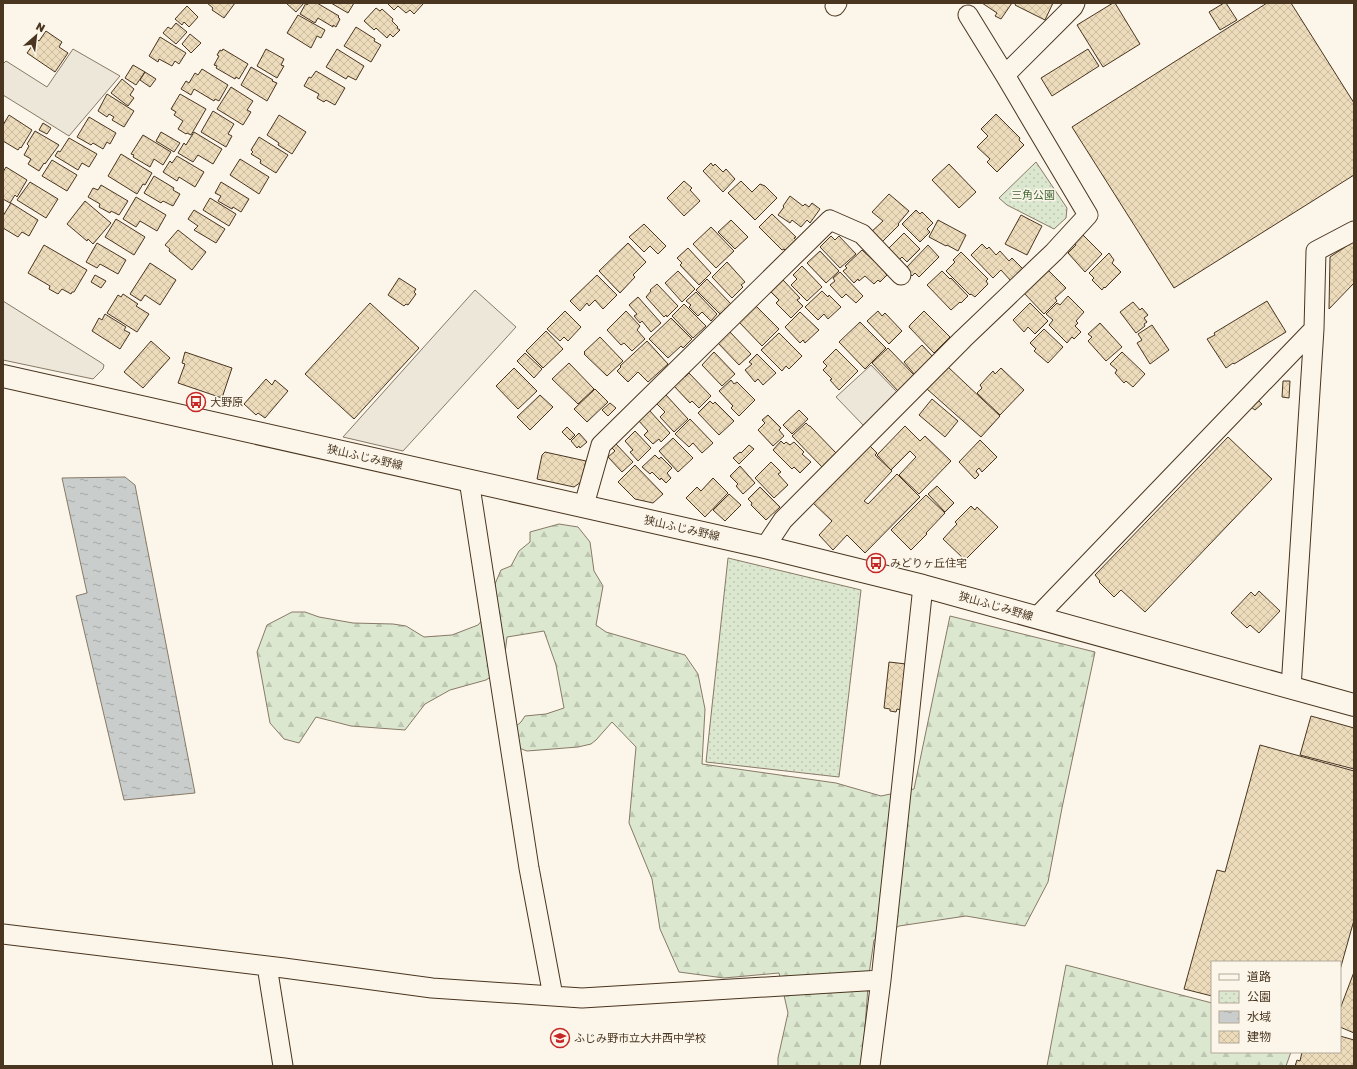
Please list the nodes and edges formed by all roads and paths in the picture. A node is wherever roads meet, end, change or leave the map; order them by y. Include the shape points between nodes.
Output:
1 (1075, 3) edge
2 (968, 15) dead end
3 (1005, 75) junction
4 (1354, 231) edge
5 (901, 275) dead end
6 (1314, 329) junction
7 (3, 376) edge
8 (469, 480) junction
9 (584, 506) junction
10 (765, 547) junction
11 (923, 586) junction
12 (1036, 618) junction
13 (1292, 688) junction
14 (1354, 705) edge
15 (3, 934) edge
16 (267, 966) junction
17 (881, 980) junction
18 (553, 996) junction
19 (283, 1066) edge
20 (870, 1066) edge

1 - 3 street
2 - 3 street
3 - 10 street via 1088,215 1054,252 963,339 783,520
4 - 6 street via 1316,251
5 - 9 street via 862,234 830,220 601,445
6 - 12 street
6 - 13 street
7 - 8 main road, 狭山ふじみ野線
8 - 9 main road, 狭山ふじみ野線
8 - 18 street via 529,868
9 - 10 main road, 狭山ふじみ野線
10 - 11 main road, 狭山ふじみ野線
11 - 12 main road, 狭山ふじみ野線
11 - 17 street
12 - 13 main road, 狭山ふじみ野線
13 - 14 main road, 狭山ふじみ野線
15 - 16 street
16 - 18 street via 432,988
16 - 19 street
17 - 18 street via 582,998
17 - 20 street

